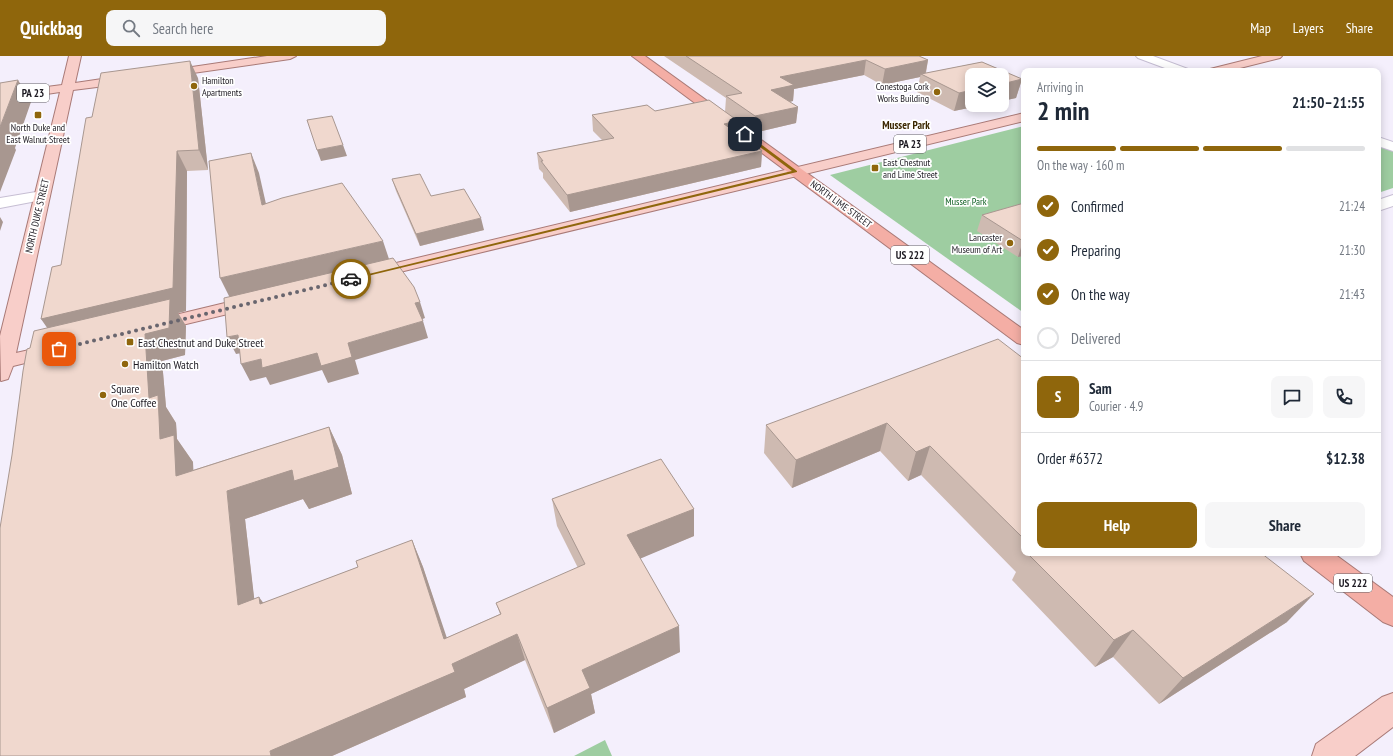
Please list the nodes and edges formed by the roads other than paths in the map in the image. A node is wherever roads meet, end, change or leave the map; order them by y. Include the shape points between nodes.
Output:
1 (75, 56) edge
2 (290, 56) edge
3 (638, 56) edge
4 (1142, 56) edge
5 (1276, 56) edge
6 (1176, 68) edge
7 (1226, 68) edge
8 (67, 88) junction
9 (0, 98) edge
10 (1021, 118) edge
11 (1381, 143) edge
12 (1393, 147) edge
13 (796, 172) junction
14 (42, 196) junction
15 (1393, 200) edge
16 (0, 203) edge
17 (1381, 205) edge
18 (352, 278) edge
19 (267, 299) edge
20 (136, 330) edge
21 (1021, 336) edge
22 (74, 345) edge
23 (1, 367) edge
24 (1317, 556) edge
25 (1393, 612) edge
26 (1393, 708) edge
27 (1328, 756) edge

1 - 8 main road, NORTH DUKE STREET
2 - 8 main road, PA 23
3 - 13 highway, NORTH LIME STREET / US 222
4 - 6 street
5 - 7 main road
8 - 9 main road, PA 23
8 - 14 main road, NORTH DUKE STREET
10 - 13 main road, PA 23
11 - 12 street
13 - 18 main road, PA 23
13 - 21 highway, NORTH LIME STREET / US 222
14 - 16 street
14 - 23 main road, NORTH DUKE STREET
15 - 17 street
19 - 20 main road
22 - 23 main road
24 - 25 highway, US 222
26 - 27 main road

